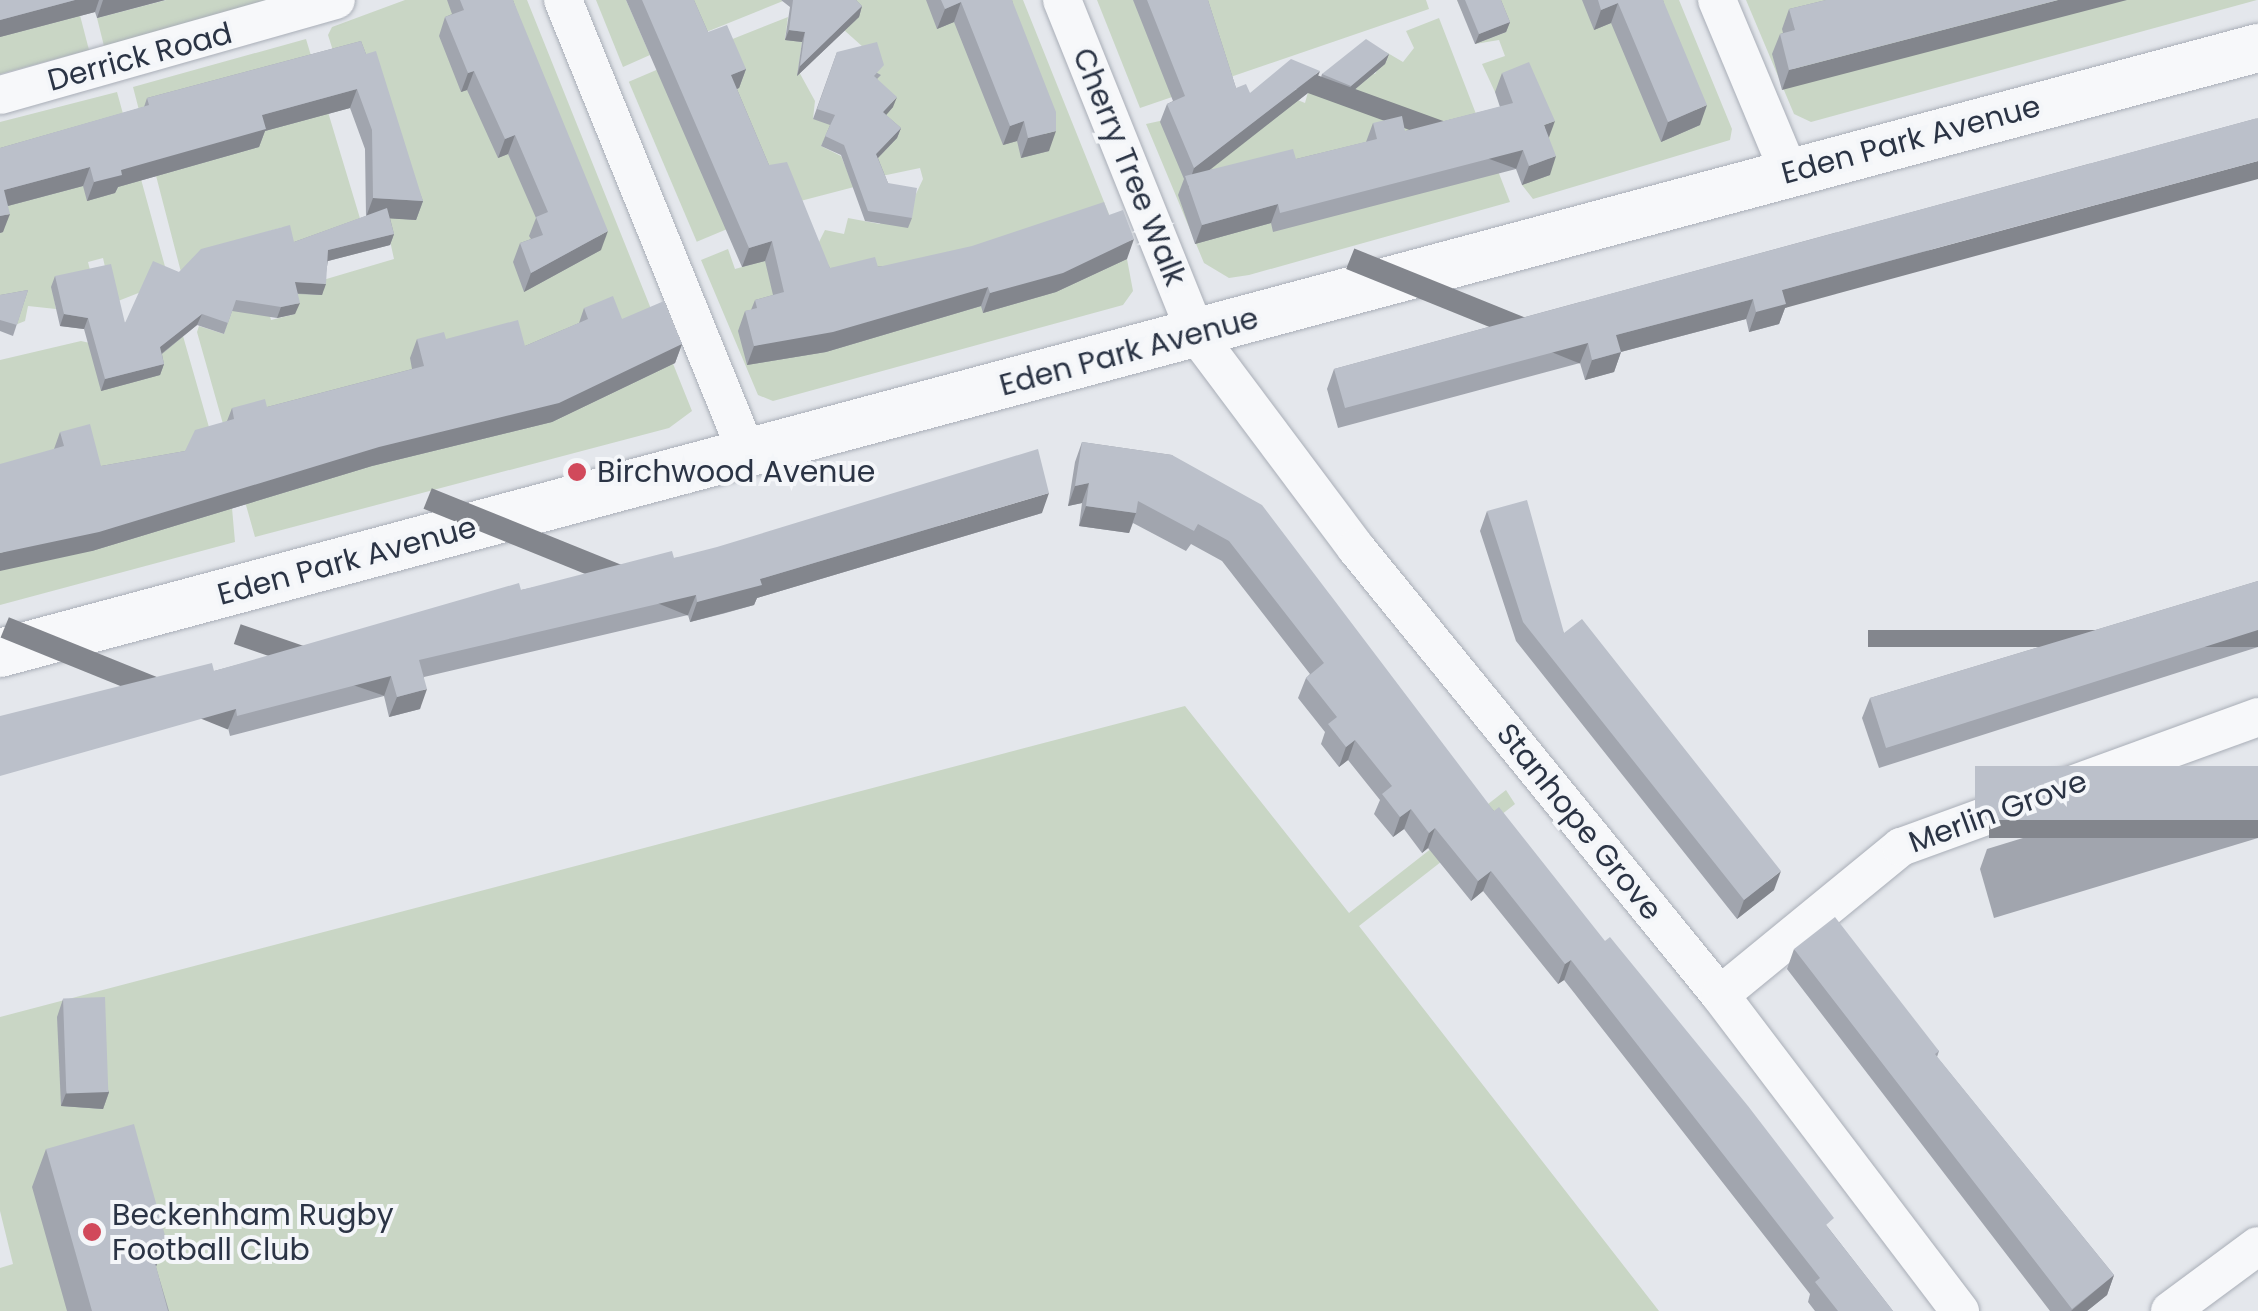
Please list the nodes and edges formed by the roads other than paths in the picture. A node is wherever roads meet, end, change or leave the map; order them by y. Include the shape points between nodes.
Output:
1 (336, 0) edge
2 (563, 0) edge
3 (1062, 0) edge
4 (1717, 0) edge
5 (2258, 48) edge
6 (0, 96) edge
7 (1789, 172) junction
8 (1196, 334) junction
9 (748, 455) junction
10 (0, 653) edge
11 (2258, 717) edge
12 (1720, 994) junction
13 (2258, 1246) edge
14 (1960, 1311) edge
15 (2170, 1311) edge

1 - 6 street, Derrick Road
2 - 9 street
3 - 8 street, Cherry Tree Walk
4 - 7 street
5 - 7 street, Eden Park Avenue
7 - 8 street, Eden Park Avenue
8 - 9 street, Eden Park Avenue
8 - 12 street, Stanhope Grove via 1356,548
9 - 10 street, Eden Park Avenue
11 - 12 street, Merlin Grove via 1900,847
12 - 14 street, Stanhope Grove
13 - 15 street

